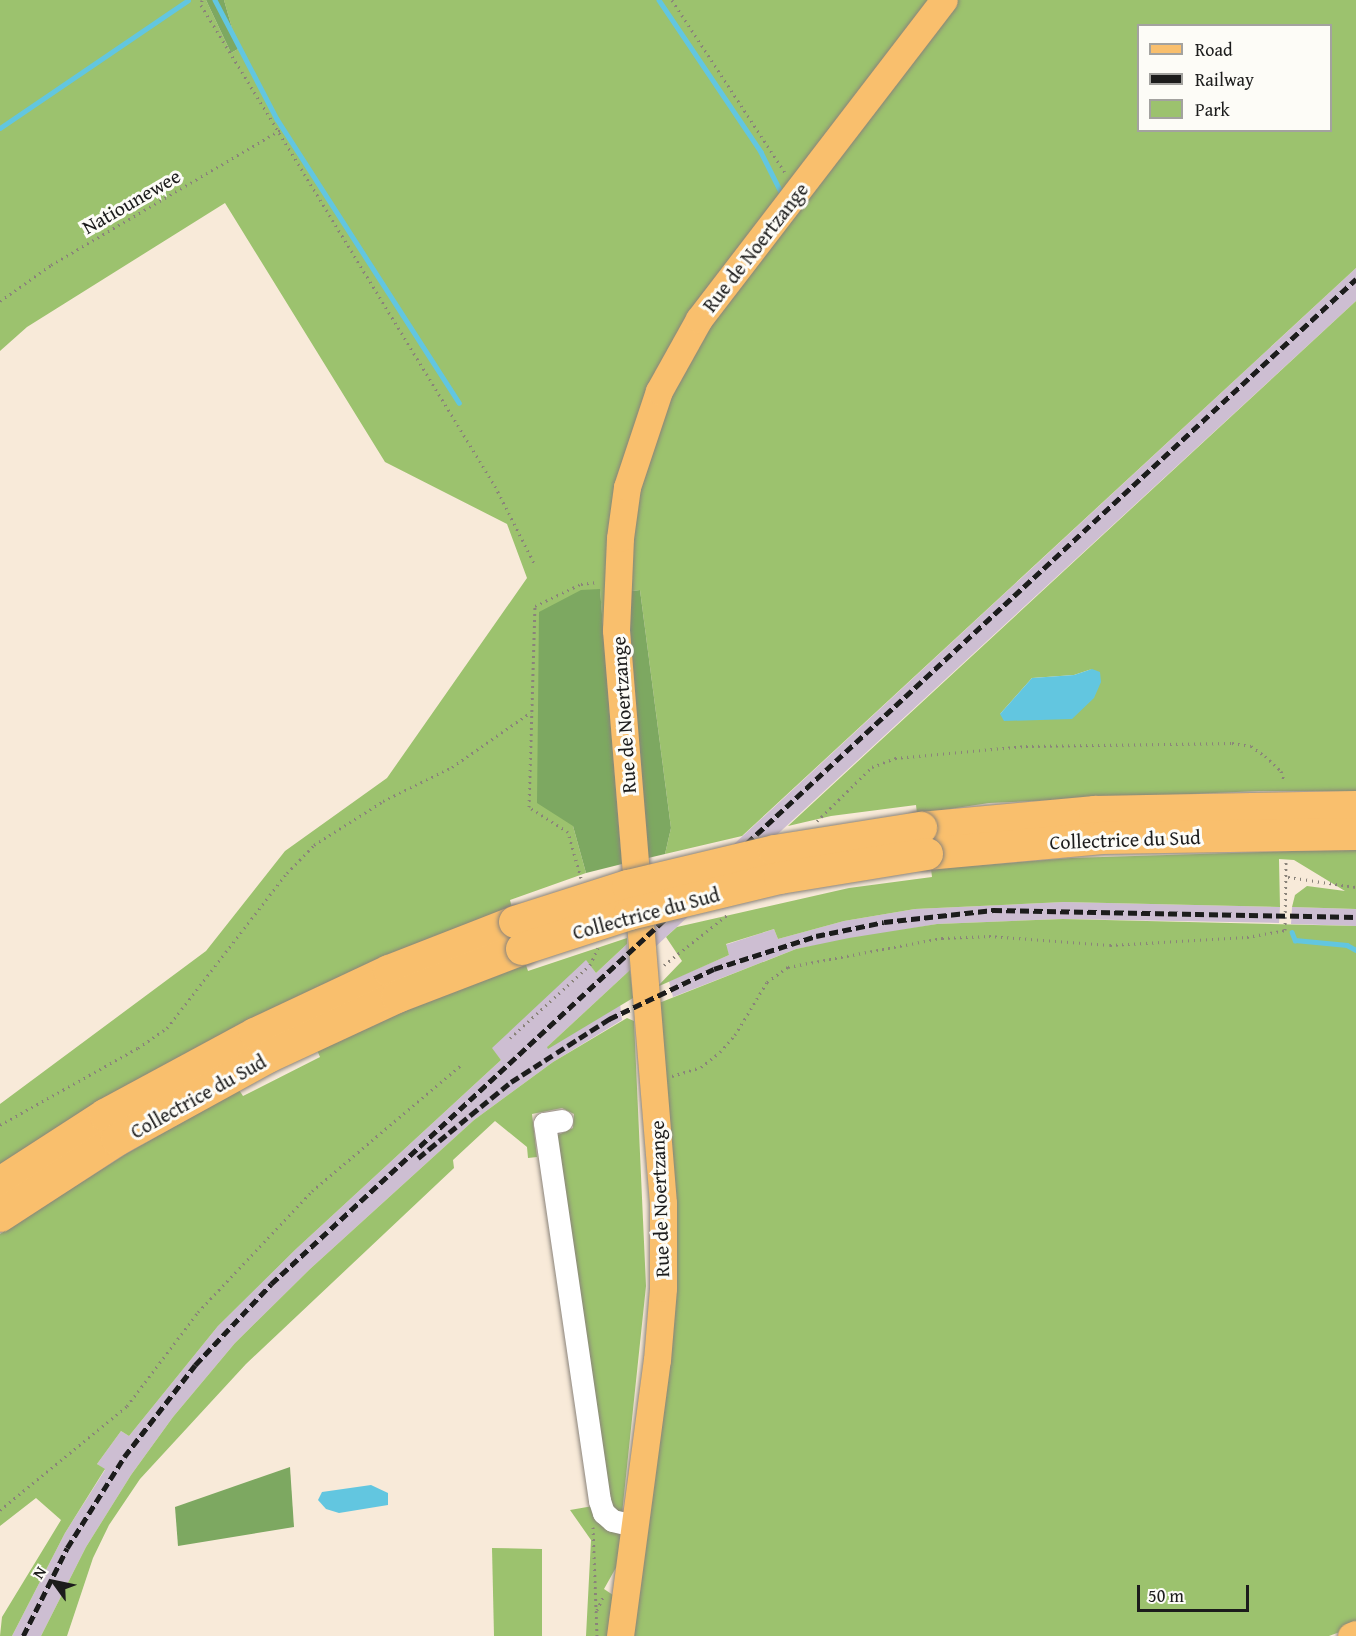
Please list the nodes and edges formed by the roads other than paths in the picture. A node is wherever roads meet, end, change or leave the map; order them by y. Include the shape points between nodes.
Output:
1 (944, 0) edge
2 (1356, 807) edge
3 (1356, 834) edge
4 (924, 841) junction
5 (519, 935) junction
6 (562, 1121) dead end
7 (0, 1183) edge
8 (0, 1216) edge
9 (635, 1526) junction
10 (1356, 1634) edge
11 (620, 1636) edge
12 (1351, 1636) edge

1 - 9 main road, Rue de Noertzange via 699,319 659,392 627,486 620,538 616,630 663,1203 663,1288
2 - 4 highway, Collectrice du Sud via 1095,812
3 - 4 highway, Collectrice du Sud
4 - 5 highway, Collectrice du Sud, bridge via 775,851 628,886
5 - 7 highway, Collectrice du Sud via 389,971 255,1034 105,1115
5 - 8 highway, Collectrice du Sud via 268,1057 117,1140
6 - 9 street via 545,1124 600,1501 604,1513 613,1521
9 - 11 main road, Rue de Noertzange
10 - 12 main road

